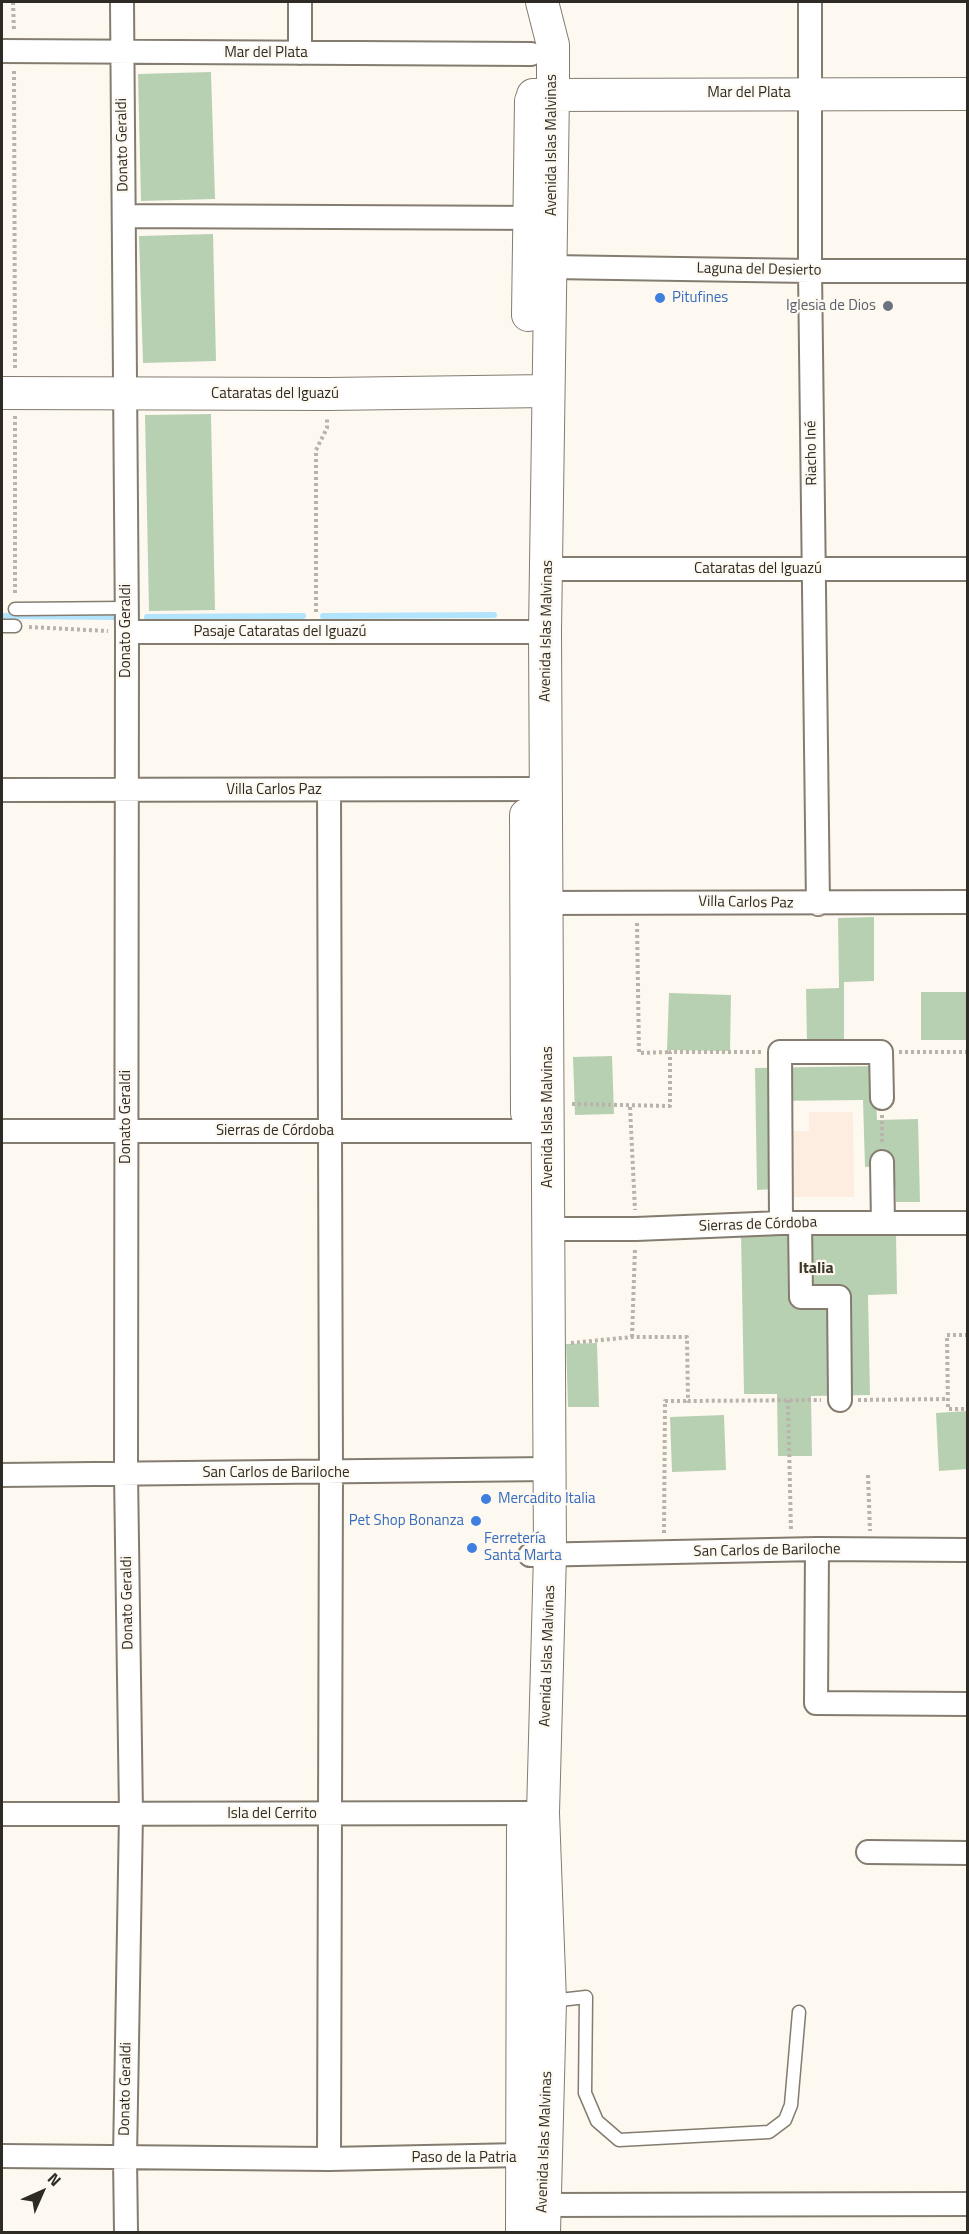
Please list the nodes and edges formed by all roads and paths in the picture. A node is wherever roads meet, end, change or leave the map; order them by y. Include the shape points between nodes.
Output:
1 (14, 2) edge
2 (122, 2) edge
3 (300, 2) edge
4 (541, 2) edge
5 (810, 2) edge
6 (8, 51) edge
7 (122, 52) junction
8 (300, 53) junction
9 (531, 54) junction
10 (542, 94) junction
11 (810, 94) junction
12 (968, 94) edge
13 (124, 216) junction
14 (540, 218) junction
15 (551, 267) junction
16 (810, 271) junction
17 (968, 271) edge
18 (538, 391) junction
19 (8, 393) edge
20 (124, 394) junction
21 (328, 394) junction
22 (548, 569) junction
23 (968, 569) edge
24 (814, 570) junction
25 (126, 608) junction
26 (15, 609) joint
27 (2, 626) edge
28 (15, 626) joint
29 (127, 632) junction
30 (316, 632) junction
31 (535, 632) junction
32 (2, 790) edge
33 (125, 790) junction
34 (328, 790) junction
35 (536, 790) junction
36 (636, 901) junction
37 (968, 902) edge
38 (536, 903) junction
39 (818, 904) junction
40 (670, 1052) junction
41 (780, 1052) junction
42 (881, 1052) junction
43 (968, 1052) edge
44 (882, 1098) joint
45 (541, 1121) junction
46 (126, 1130) junction
47 (2, 1131) edge
48 (330, 1131) junction
49 (882, 1162) joint
50 (968, 1222) edge
51 (791, 1223) junction
52 (883, 1223) junction
53 (549, 1229) junction
54 (968, 1335) edge
55 (550, 1345) junction
56 (948, 1399) junction
57 (788, 1400) junction
58 (840, 1400) junction
59 (688, 1401) junction
60 (968, 1409) edge
61 (541, 1469) junction
62 (331, 1473) junction
63 (126, 1474) junction
64 (2, 1475) edge
65 (868, 1475) dead end
66 (817, 1549) junction
67 (870, 1550) junction
68 (968, 1550) edge
69 (791, 1551) junction
70 (664, 1552) junction
71 (540, 1555) junction
72 (968, 1704) edge
73 (533, 1813) junction
74 (2, 1814) edge
75 (131, 1814) junction
76 (329, 1814) junction
77 (868, 1852) dead end
78 (968, 1853) edge
79 (549, 2001) junction
80 (799, 2012) dead end
81 (2, 2156) edge
82 (521, 2156) junction
83 (125, 2157) junction
84 (329, 2159) junction
85 (968, 2204) edge
86 (543, 2219) edge
87 (126, 2232) edge
88 (522, 2232) edge

1 - 6 path
2 - 7 street, Donato Geraldi
3 - 8 street
4 - 9 main road, Avenida Islas Malvinas
4 - 10 main road, Avenida Islas Malvinas via 553,45
5 - 11 street, Riacho Iné
6 - 7 street, Mar del Plata
6 - 19 path
7 - 8 street, Mar del Plata
7 - 13 street, Donato Geraldi
8 - 9 street, Mar del Plata
9 - 10 main road, Avenida Islas Malvinas
10 - 11 main road, Mar del Plata
10 - 14 main road, Avenida Islas Malvinas
11 - 12 main road, Mar del Plata
11 - 16 street, Riacho Iné
13 - 14 street
13 - 20 street, Donato Geraldi
14 - 15 main road, Avenida Islas Malvinas
14 - 18 main road, Avenida Islas Malvinas
15 - 16 street, Laguna del Desierto
15 - 18 main road, Avenida Islas Malvinas
16 - 17 street, Laguna del Desierto
16 - 24 street, Riacho Iné
18 - 21 main road, Cataratas del Iguazú
18 - 22 main road, Avenida Islas Malvinas
18 - 31 main road, Avenida Islas Malvinas
19 - 20 main road, Cataratas del Iguazú
19 - 26 path
20 - 21 main road, Cataratas del Iguazú
20 - 25 street, Donato Geraldi
21 - 30 path via 327,428 316,450
22 - 24 street, Cataratas del Iguazú
22 - 31 main road, Avenida Islas Malvinas
23 - 24 street, Cataratas del Iguazú
24 - 39 street, Riacho Iné
25 - 26 lane
25 - 29 street, Donato Geraldi
27 - 28 lane
28 - 29 path
29 - 30 street, Pasaje Cataratas del Iguazú
29 - 33 street, Donato Geraldi
30 - 31 street, Pasaje Cataratas del Iguazú
31 - 35 main road, Avenida Islas Malvinas
32 - 33 street, Villa Carlos Paz
33 - 34 street, Villa Carlos Paz
33 - 46 street, Donato Geraldi
34 - 35 street, Villa Carlos Paz
34 - 48 street
35 - 38 main road, Avenida Islas Malvinas
36 - 38 street, Villa Carlos Paz
36 - 39 street, Villa Carlos Paz
36 - 40 path via 639,1053
37 - 39 street, Villa Carlos Paz
38 - 45 main road, Avenida Islas Malvinas
40 - 41 path
40 - 45 path via 670,1106
41 - 42 street
41 - 51 street
42 - 43 path
42 - 44 street
44 - 49 path
45 - 48 street, Sierras de Córdoba
45 - 53 main road, Avenida Islas Malvinas
45 - 61 main road, Avenida Islas Malvinas
46 - 47 street, Sierras de Córdoba
46 - 48 street, Sierras de Córdoba
46 - 63 street, Donato Geraldi
48 - 62 street
49 - 52 street
50 - 52 street, Sierras de Córdoba
51 - 52 street, Sierras de Córdoba
51 - 53 street, Sierras de Córdoba
51 - 58 street via 801,1297 839,1297
53 - 55 main road, Avenida Islas Malvinas
54 - 56 path via 947,1335
55 - 59 path via 632,1337 687,1337
55 - 61 main road, Avenida Islas Malvinas
56 - 58 path
56 - 60 path via 948,1409
57 - 58 path
57 - 59 path
57 - 69 path
59 - 70 path via 665,1401
61 - 62 street, San Carlos de Bariloche
61 - 71 main road, Avenida Islas Malvinas
62 - 63 street, San Carlos de Bariloche
62 - 76 street
63 - 64 street, San Carlos de Bariloche
63 - 75 street, Donato Geraldi
65 - 67 path
66 - 67 street, San Carlos de Bariloche
66 - 69 street, San Carlos de Bariloche
66 - 72 street via 816,1703
67 - 68 street, San Carlos de Bariloche
69 - 70 street, San Carlos de Bariloche
70 - 71 street, San Carlos de Bariloche
71 - 73 main road, Avenida Islas Malvinas
73 - 76 street, Isla del Cerrito
73 - 79 main road, Avenida Islas Malvinas
73 - 82 main road, Avenida Islas Malvinas
74 - 75 street, Isla del Cerrito
75 - 76 street, Isla del Cerrito
75 - 83 street, Donato Geraldi
76 - 84 street
77 - 78 street
79 - 80 lane via 586,1997 585,2093 597,2121 619,2140 770,2132 785,2121 791,2105
79 - 86 main road, Avenida Islas Malvinas
81 - 83 street, Paso de la Patria
82 - 84 street, Paso de la Patria
82 - 86 street, Paso de la Patria
82 - 88 main road, Avenida Islas Malvinas
83 - 84 street, Paso de la Patria
83 - 87 street, Donato Geraldi
85 - 86 street

